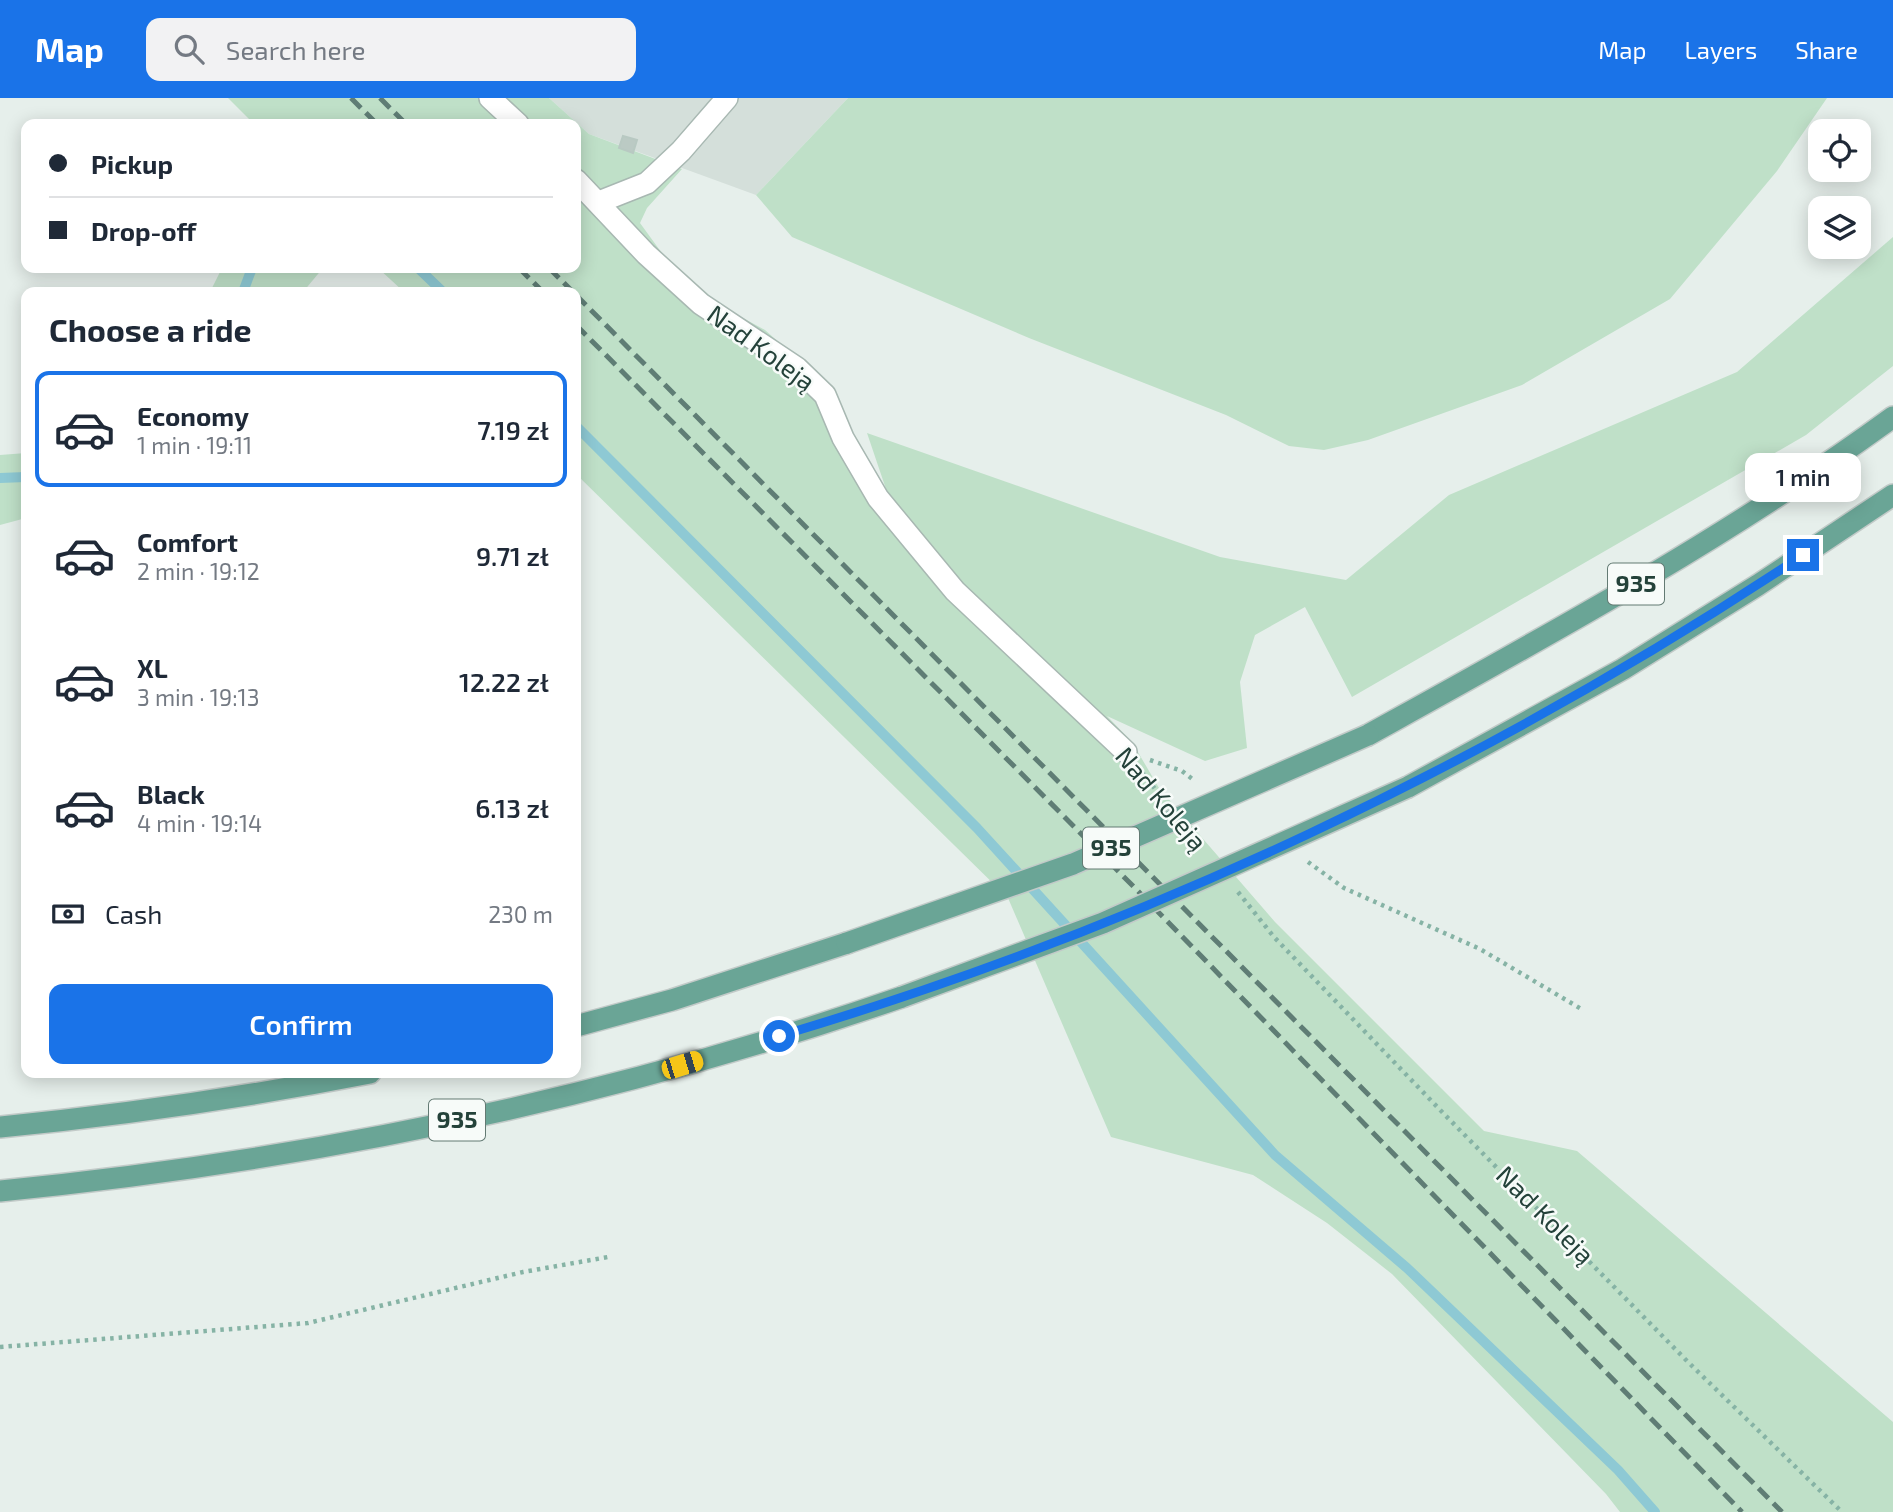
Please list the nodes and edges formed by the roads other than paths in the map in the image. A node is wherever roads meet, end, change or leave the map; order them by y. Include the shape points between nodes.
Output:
1 (491, 98) edge
2 (727, 98) edge
3 (513, 119) edge
4 (581, 185) edge
5 (599, 202) junction
6 (1893, 417) edge
7 (1893, 495) edge
8 (1126, 752) road end
9 (581, 1025) edge
10 (345, 1078) edge
11 (0, 1127) edge
12 (0, 1191) edge

1 - 3 street
2 - 5 street via 647,183
4 - 5 street, Nad Koleją
5 - 8 street, Nad Koleją via 646,254 701,304 797,368 825,395 843,439 878,498 955,591
6 - 9 main road, 935, bridge via 1727,530 1594,610 1368,735 1073,864 847,943
7 - 12 main road, 935, bridge via 1623,669 1408,787 1103,923 902,997 682,1065 507,1110 293,1154 126,1179
10 - 11 main road via 109,1116

